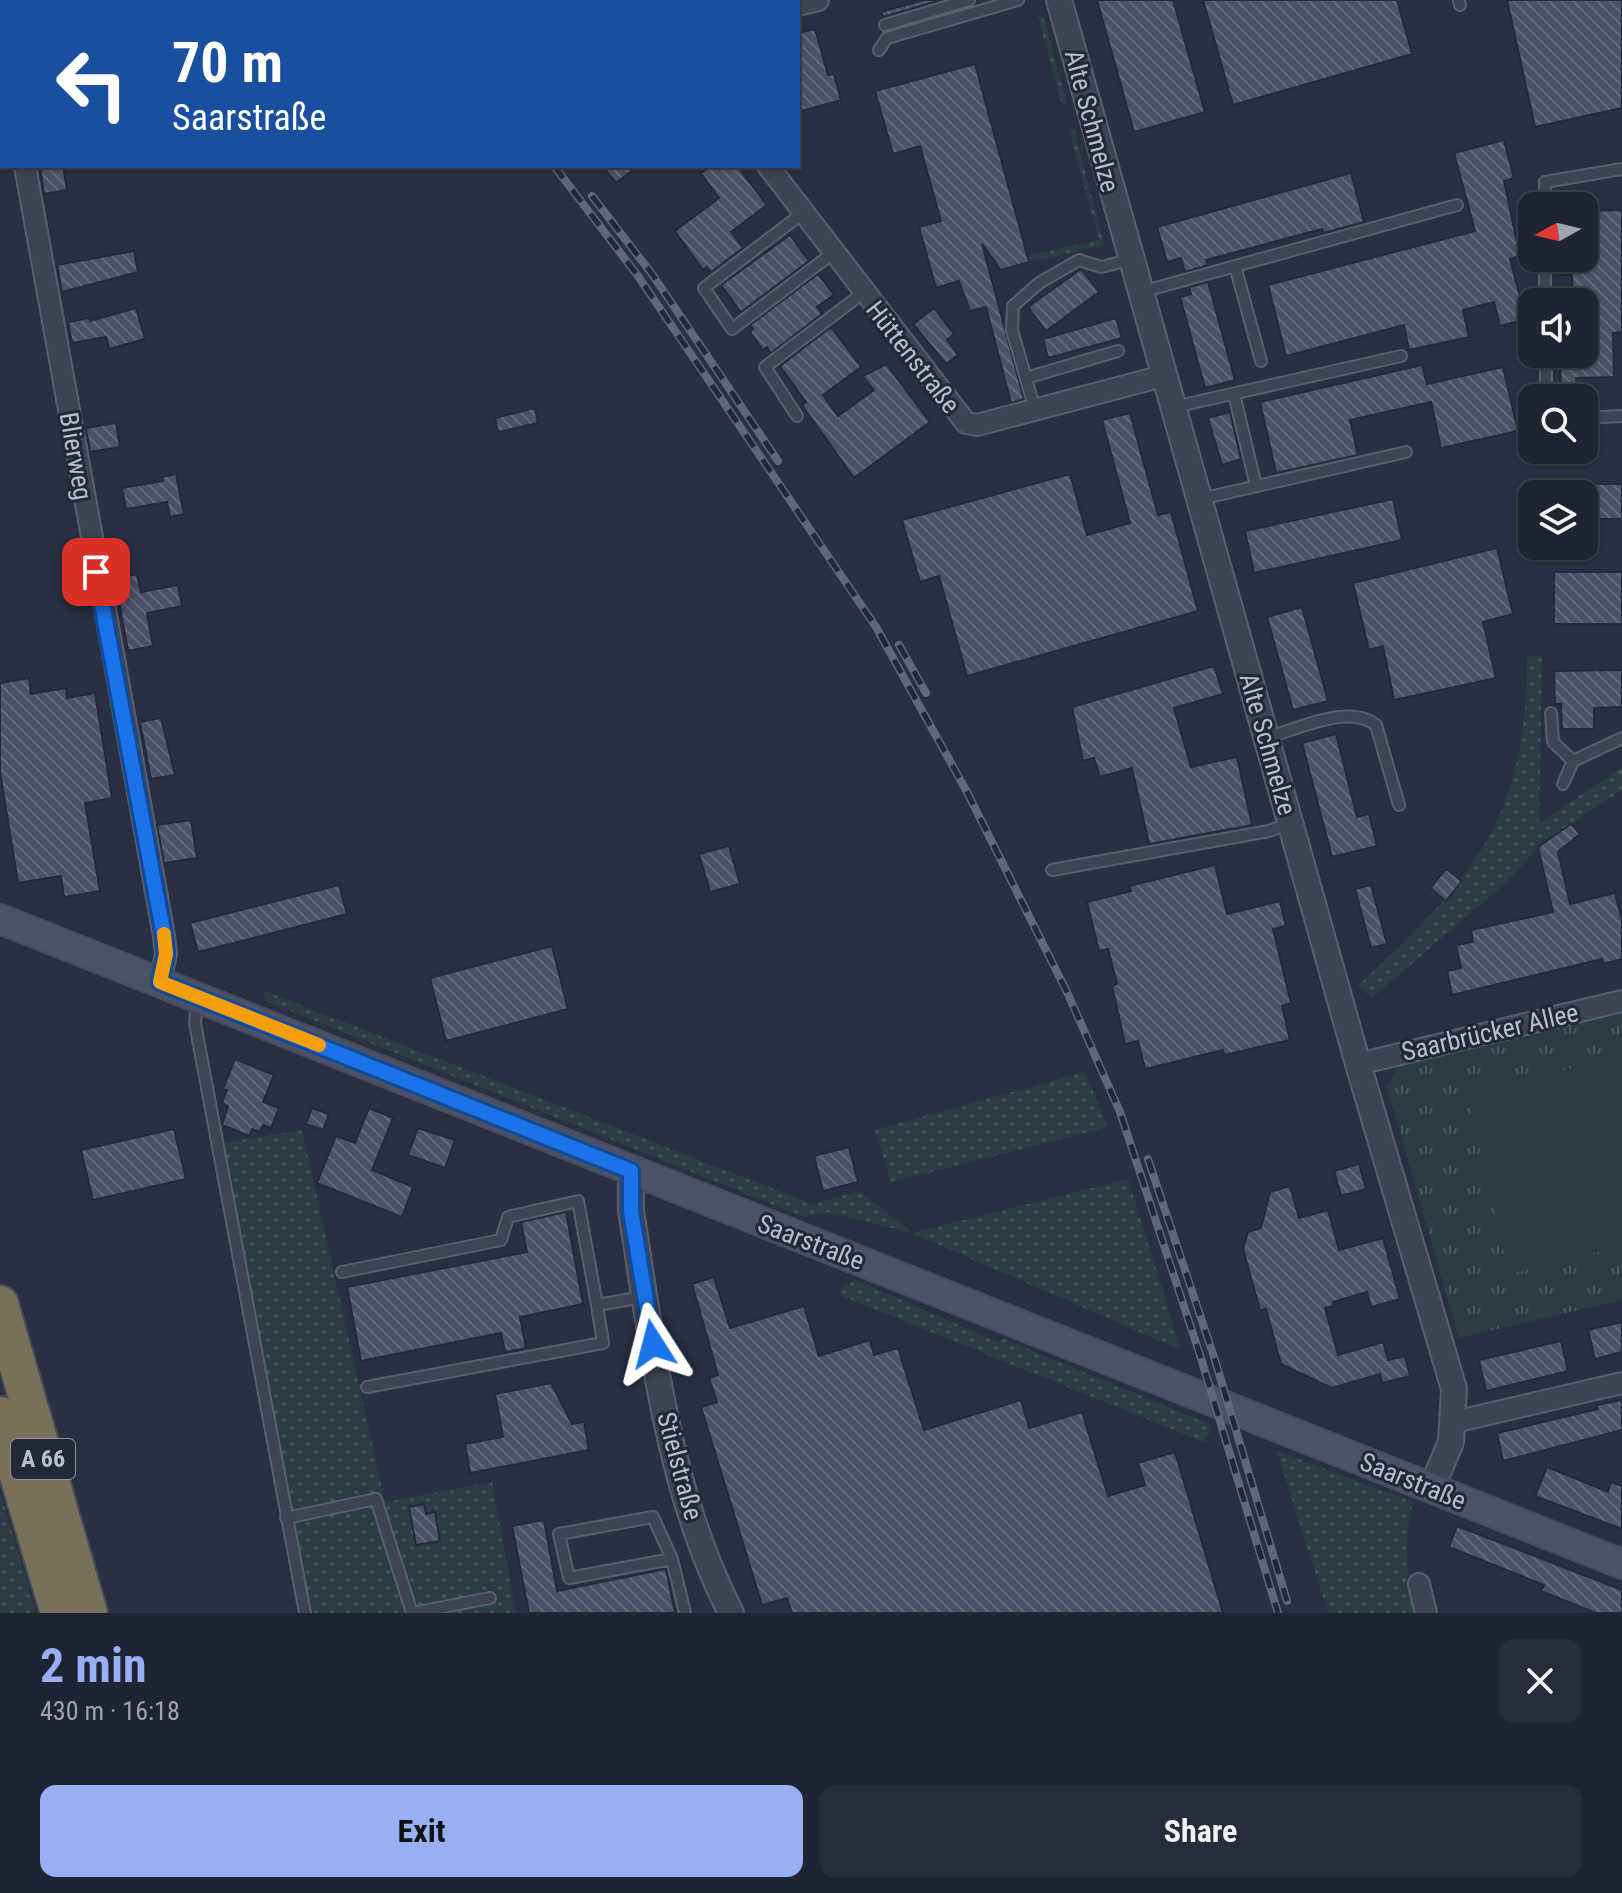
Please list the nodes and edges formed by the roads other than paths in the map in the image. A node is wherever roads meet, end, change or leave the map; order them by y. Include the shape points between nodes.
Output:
1 (969, 0) edge
2 (1018, 0) edge
3 (1059, 0) edge
4 (885, 25) dead end
5 (879, 50) dead end
6 (25, 168) edge
7 (769, 168) edge
8 (1622, 169) edge
9 (1545, 192) edge
10 (1457, 205) dead end
11 (803, 213) junction
12 (833, 253) junction
13 (1129, 260) junction
14 (1235, 266) junction
15 (1139, 292) junction
16 (863, 293) junction
17 (1118, 351) dead end
18 (1401, 356) dead end
19 (1261, 361) dead end
20 (1163, 376) junction
21 (1026, 378) junction
22 (1234, 394) junction
23 (1172, 408) junction
24 (1035, 410) junction
25 (797, 416) dead end
26 (1622, 416) edge
27 (1598, 417) edge
28 (1406, 452) dead end
29 (1256, 486) junction
30 (1198, 499) junction
31 (1551, 713) dead end
32 (1266, 737) junction
33 (1622, 738) edge
34 (1573, 761) junction
35 (1563, 784) dead end
36 (1399, 805) dead end
37 (1290, 823) junction
38 (1052, 870) dead end
39 (0, 919) edge
40 (160, 982) junction
41 (198, 997) junction
42 (1622, 1001) edge
43 (1358, 1064) junction
44 (631, 1171) junction
45 (342, 1272) dead end
46 (645, 1297) junction
47 (0, 1304) edge
48 (597, 1305) junction
49 (1622, 1383) edge
50 (367, 1387) dead end
51 (0, 1415) edge
52 (1454, 1422) junction
53 (1432, 1487) junction
54 (286, 1518) junction
55 (672, 1559) junction
56 (1622, 1564) edge
57 (1419, 1584) dead end
58 (490, 1598) dead end
59 (59, 1613) edge
60 (89, 1613) edge
61 (305, 1613) edge
62 (412, 1613) edge
63 (685, 1613) edge
64 (731, 1613) edge
65 (1426, 1613) edge

1 - 4 lane
2 - 5 lane via 887,38
3 - 13 street, Alte Schmelze
6 - 40 street, Blierweg via 164,936
7 - 11 street, Hüttenstraße
8 - 9 lane via 1545,182
10 - 14 lane
11 - 12 street, Hüttenstraße
11 - 12 lane via 704,288 732,329
12 - 16 street, Hüttenstraße
13 - 15 street, Alte Schmelze
13 - 21 lane via 1101,267 1079,260 1039,283 1013,306 1012,330
14 - 15 lane
14 - 19 lane
15 - 20 street, Alte Schmelze
16 - 24 street, Hüttenstraße via 966,423 977,425
16 - 25 lane via 765,367
17 - 21 lane
18 - 22 lane
20 - 23 street, Alte Schmelze
20 - 24 street, Hüttenstraße
21 - 24 lane
22 - 23 lane
22 - 29 lane
23 - 30 street, Alte Schmelze
26 - 27 lane
28 - 29 lane
29 - 30 lane
30 - 32 street, Alte Schmelze
31 - 34 lane via 1553,742
32 - 36 lane via 1348,715 1366,717 1376,725
32 - 37 street, Alte Schmelze
33 - 34 lane
34 - 35 lane
37 - 38 lane
37 - 43 street, Alte Schmelze
39 - 40 main road, Saarstraße
40 - 41 main road, Saarstraße
41 - 44 main road, Saarstraße
41 - 54 lane via 195,1023
42 - 43 street, Saarbrücker Allee
43 - 52 street, Alte Schmelze via 1446,1359 1454,1389
44 - 46 street, Stielstraße via 629,1199
44 - 53 main road, Saarstraße
45 - 48 lane via 501,1240 508,1217 578,1201
46 - 48 lane
46 - 64 street, Stielstraße via 677,1472
47 - 60 highway, A 66
48 - 50 lane via 603,1343
49 - 52 street
51 - 59 highway, A 66
52 - 53 street, Alte Schmelze
53 - 56 main road, Saarstraße
54 - 61 lane
54 - 62 lane via 376,1499
55 - 55 lane via 653,1517 559,1534 569,1578
55 - 63 lane
57 - 65 street
58 - 62 lane

